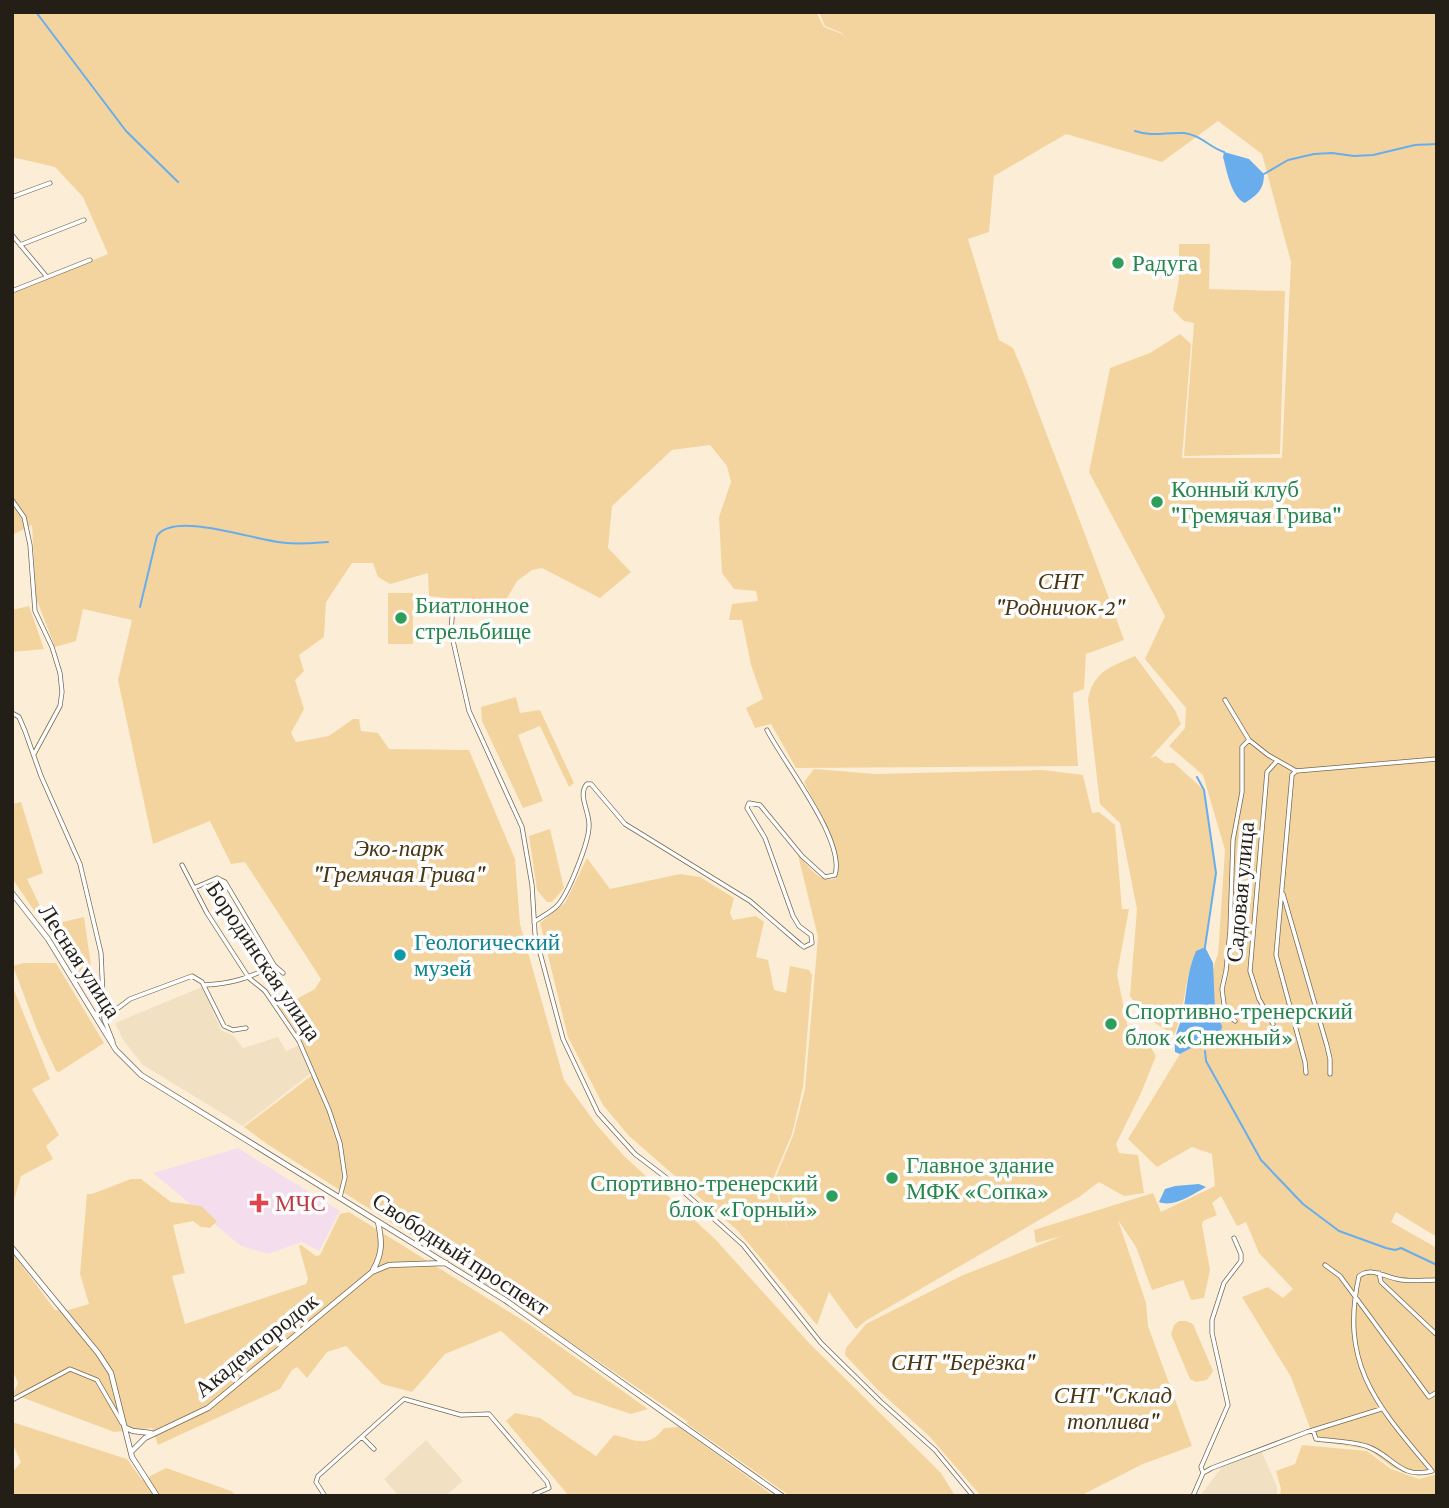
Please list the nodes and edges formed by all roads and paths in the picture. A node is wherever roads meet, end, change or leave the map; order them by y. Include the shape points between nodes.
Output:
1 (50, 183) dead end
2 (12, 197) edge
3 (84, 220) dead end
4 (12, 235) edge
5 (20, 245) junction
6 (90, 260) dead end
7 (47, 277) junction
8 (12, 291) edge
9 (12, 500) edge
10 (453, 604) dead end
11 (1225, 700) dead end
12 (12, 713) edge
13 (767, 730) dead end
14 (1249, 740) junction
15 (33, 755) junction
16 (1437, 759) edge
17 (1277, 761) junction
18 (1296, 771) junction
19 (182, 865) dead end
20 (194, 888) junction
21 (1282, 889) junction
22 (12, 893) edge
23 (534, 922) junction
24 (274, 965) junction
25 (284, 973) dead end
26 (249, 978) junction
27 (204, 985) junction
28 (104, 1019) junction
29 (1234, 1021) dead end
30 (1273, 1024) dead end
31 (246, 1028) dead end
32 (116, 1050) junction
33 (1306, 1073) dead end
34 (1330, 1074) dead end
35 (340, 1197) junction
36 (377, 1221) junction
37 (1234, 1238) dead end
38 (12, 1248) edge
39 (447, 1263) junction
40 (1325, 1265) dead end
41 (372, 1272) junction
42 (1379, 1273) junction
43 (1437, 1280) edge
44 (1354, 1296) junction
45 (1437, 1335) edge
46 (1437, 1392) edge
47 (12, 1400) edge
48 (1381, 1409) junction
49 (125, 1427) junction
50 (1312, 1430) junction
51 (156, 1433) junction
52 (362, 1437) junction
53 (374, 1449) dead end
54 (131, 1452) junction
55 (1203, 1473) junction
56 (535, 1494) dead end
57 (157, 1496) edge
58 (325, 1496) edge
59 (782, 1496) edge
60 (973, 1496) edge
61 (1193, 1496) edge

1 - 2 street
3 - 5 street
4 - 5 street
5 - 7 street
6 - 7 street
7 - 8 street
9 - 15 street via 24,517 35,611 52,647 62,692 60,706
10 - 23 street via 451,632 469,711 523,827
11 - 14 street
12 - 15 street via 19,717
13 - 23 street via 809,796 836,862 835,875 825,877 760,805 749,803 747,808 765,838 793,916 811,935 812,943 804,947 750,901 625,824 591,784 582,794 589,818 586,845 564,896
14 - 17 street
14 - 29 street via 1242,747 1242,792 1233,840 1230,931 1222,989 1225,1012
15 - 28 street via 83,872 100,953
16 - 18 street
17 - 18 street
17 - 30 street, Садовая улица via 1267,772 1250,971
18 - 21 street via 1292,775
19 - 20 street, Бородинская улица
20 - 24 street via 217,878 225,882
20 - 26 street, Бородинская улица
21 - 33 street via 1276,955
21 - 34 street via 1327,1046
22 - 32 main road, Лесная улица via 48,939
23 - 60 street via 563,1039 598,1113 635,1154 743,1245 821,1343 935,1450
24 - 25 street
24 - 26 street
26 - 27 street
26 - 35 street, Бородинская улица via 265,991 299,1041 329,1110 345,1177
27 - 28 street via 192,976 130,999
27 - 31 street via 224,1026
28 - 32 street
32 - 35 main road, Свободный проспект via 141,1076
35 - 36 main road, Свободный проспект
36 - 39 main road, Свободный проспект
36 - 41 main road via 382,1245
37 - 55 street via 1241,1261 1224,1283 1212,1320 1228,1405 1201,1467
38 - 49 main road via 104,1361
39 - 41 main road via 390,1265
39 - 59 main road, Свободный проспект
40 - 44 street
41 - 51 main road, Академгородок via 208,1408
42 - 43 street via 1398,1280
42 - 44 street via 1359,1276
42 - 45 street via 1381,1282
44 - 46 street via 1429,1397
44 - 48 street via 1353,1340
47 - 49 street via 70,1369 97,1380
48 - 50 street
48 - 50 street via 1432,1471 1418,1474 1368,1446 1316,1439
49 - 51 main road
49 - 54 main road
50 - 55 street
51 - 54 main road, Академгородок via 141,1440
52 - 53 street
52 - 56 street via 404,1399 461,1415 489,1414 547,1482 549,1488
52 - 58 street via 317,1478
54 - 57 main road
55 - 61 street

